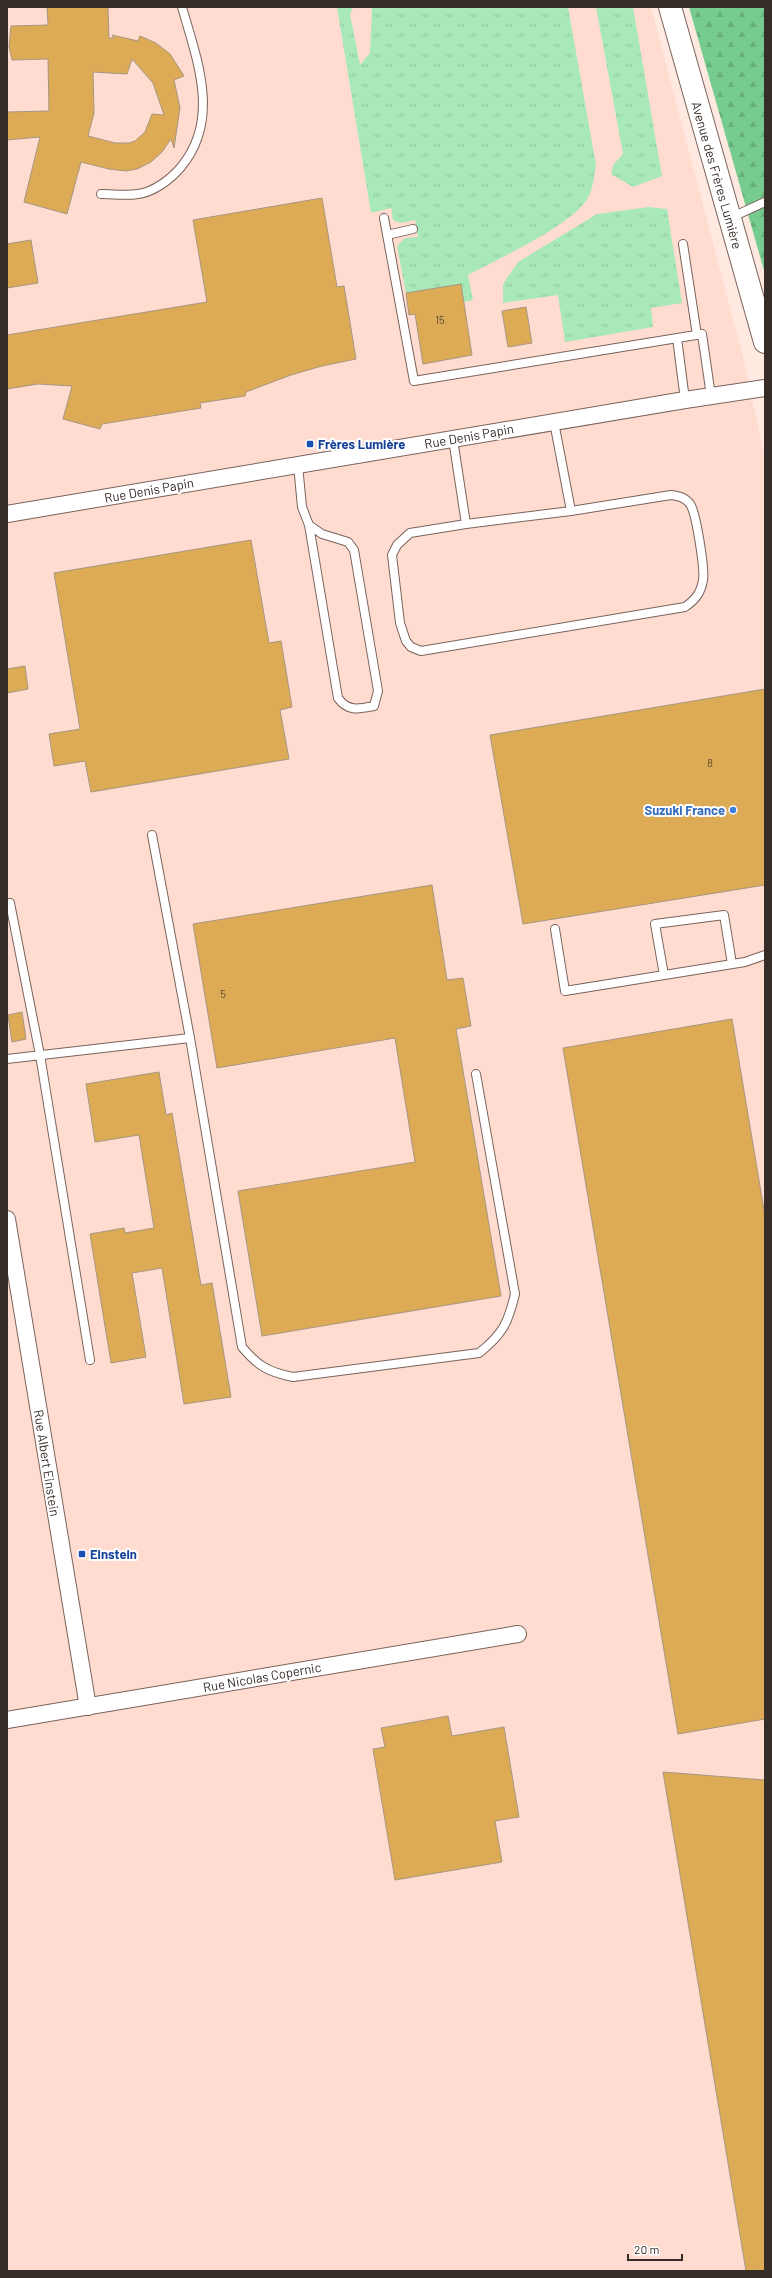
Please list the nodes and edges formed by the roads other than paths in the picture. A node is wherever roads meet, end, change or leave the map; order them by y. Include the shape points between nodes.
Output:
1 (182, 7) edge
2 (670, 7) edge
3 (101, 194) dead end
4 (765, 202) edge
5 (384, 218) dead end
6 (729, 218) junction
7 (413, 229) dead end
8 (388, 235) junction
9 (683, 244) dead end
10 (697, 335) junction
11 (677, 338) junction
12 (765, 342) edge
13 (765, 388) edge
14 (711, 396) junction
15 (685, 400) junction
16 (554, 422) junction
17 (453, 439) junction
18 (298, 465) junction
19 (571, 511) junction
20 (7, 514) edge
21 (466, 524) junction
22 (309, 525) junction
23 (152, 835) dead end
24 (10, 903) dead end
25 (555, 929) dead end
26 (765, 955) edge
27 (732, 964) junction
28 (664, 975) junction
29 (190, 1038) junction
30 (40, 1055) junction
31 (7, 1058) edge
32 (476, 1074) dead end
33 (7, 1219) edge
34 (90, 1360) dead end
35 (518, 1634) dead end
36 (88, 1706) junction
37 (7, 1720) edge

1 - 3 lane via 200,70 204,106 200,132 192,153 176,173 159,186 138,194
2 - 6 street, Avenue des Frères Lumière
4 - 6 lane
5 - 8 lane
6 - 12 street, Avenue des Frères Lumière
7 - 8 lane
8 - 11 lane via 414,381
9 - 10 lane
10 - 11 lane
10 - 14 lane via 702,334
11 - 15 lane
13 - 14 street, Rue Denis Papin
14 - 15 street, Rue Denis Papin
15 - 16 street, Rue Denis Papin
16 - 17 street, Rue Denis Papin
16 - 19 lane
17 - 18 street, Rue Denis Papin
17 - 21 lane
18 - 20 street, Rue Denis Papin
18 - 22 lane via 302,506
19 - 21 lane
19 - 21 lane via 671,494 682,497 695,514 704,579 695,600 685,607 662,611 421,651 411,648 400,623 392,555 397,545 410,533
22 - 22 lane via 338,698 344,706 352,709 374,706 378,691 354,550 348,542 322,534
23 - 29 lane
24 - 30 lane
25 - 28 lane via 565,991
26 - 27 lane
27 - 28 lane
27 - 28 lane via 724,915 655,924
29 - 30 lane
29 - 32 lane via 242,1347 256,1363 274,1373 293,1377 479,1353 497,1339 510,1317 515,1294
30 - 31 lane
30 - 34 lane
33 - 36 street, Rue Albert Einstein
35 - 36 street, Rue Nicolas Copernic
36 - 37 street, Rue Nicolas Copernic

